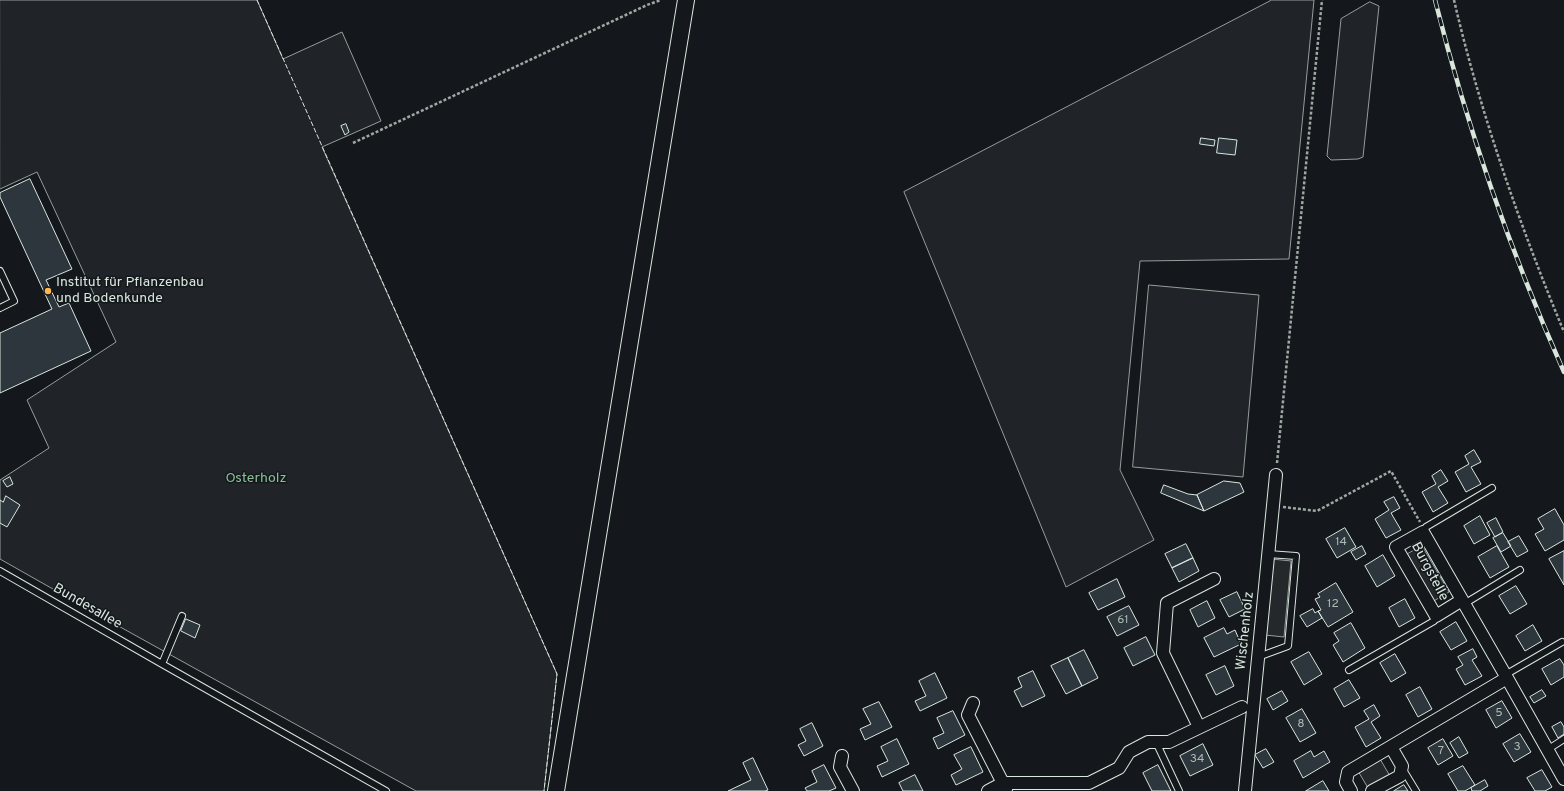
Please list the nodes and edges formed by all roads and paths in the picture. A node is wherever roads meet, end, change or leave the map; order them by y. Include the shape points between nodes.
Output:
1 (661, 0) edge
2 (686, 0) edge
3 (1322, 0) edge
4 (1454, 0) edge
5 (353, 144) dead end
6 (0, 271) edge
7 (0, 308) edge
8 (1564, 332) edge
9 (1276, 475) joint
10 (1492, 488) dead end
11 (1273, 506) junction
12 (1423, 532) junction
13 (1268, 554) junction
14 (1520, 570) dead end
15 (0, 571) edge
16 (1214, 579) dead end
17 (1463, 602) junction
18 (182, 616) dead end
19 (1436, 616) junction
20 (1562, 642) dead end
21 (1258, 657) junction
22 (162, 664) junction
23 (1349, 670) dead end
24 (1506, 677) junction
25 (973, 703) dead end
26 (1242, 707) dead end
27 (1199, 727) junction
28 (1564, 740) edge
29 (1156, 742) junction
30 (1391, 747) junction
31 (1547, 750) junction
32 (842, 756) dead end
33 (1402, 766) junction
34 (1564, 779) edge
35 (1005, 787) edge
36 (386, 791) edge
37 (556, 791) edge
38 (853, 791) edge
39 (988, 791) edge
40 (1179, 791) edge
41 (1245, 791) edge
42 (1351, 791) edge
43 (1372, 791) edge
44 (1416, 791) edge

1 - 5 path
2 - 37 main road
3 - 9 path
4 - 8 path via 1503,168
6 - 7 lane via 14,301
9 - 11 street, Wischenholz
10 - 12 lane via 1426,527
11 - 12 path via 1317,511 1391,471 1422,525
11 - 13 street, Wischenholz
12 - 17 street, Burgstelle
12 - 19 street, Burgstelle via 1396,547
13 - 21 street, Wischenholz
13 - 21 lane via 1296,556 1288,646
14 - 17 lane
15 - 22 lane, Bundesallee
16 - 27 street via 1167,602 1163,653
17 - 19 street, Burgstelle
17 - 24 street, Burgstelle
18 - 22 lane
19 - 23 lane via 1434,620
20 - 24 lane
21 - 41 street, Wischenholz
22 - 36 lane, Bundesallee
24 - 30 street
24 - 31 street, Burgstelle
25 - 35 street via 968,715
26 - 27 street
27 - 29 street via 1169,742
28 - 31 lane
29 - 35 street via 1148,742 1129,752 1119,768 1089,783
29 - 40 lane
30 - 33 street
30 - 42 street via 1348,772 1346,782
31 - 34 street, Burgstelle
32 - 38 street via 840,767
33 - 43 street via 1400,776
33 - 44 lane
35 - 39 street

